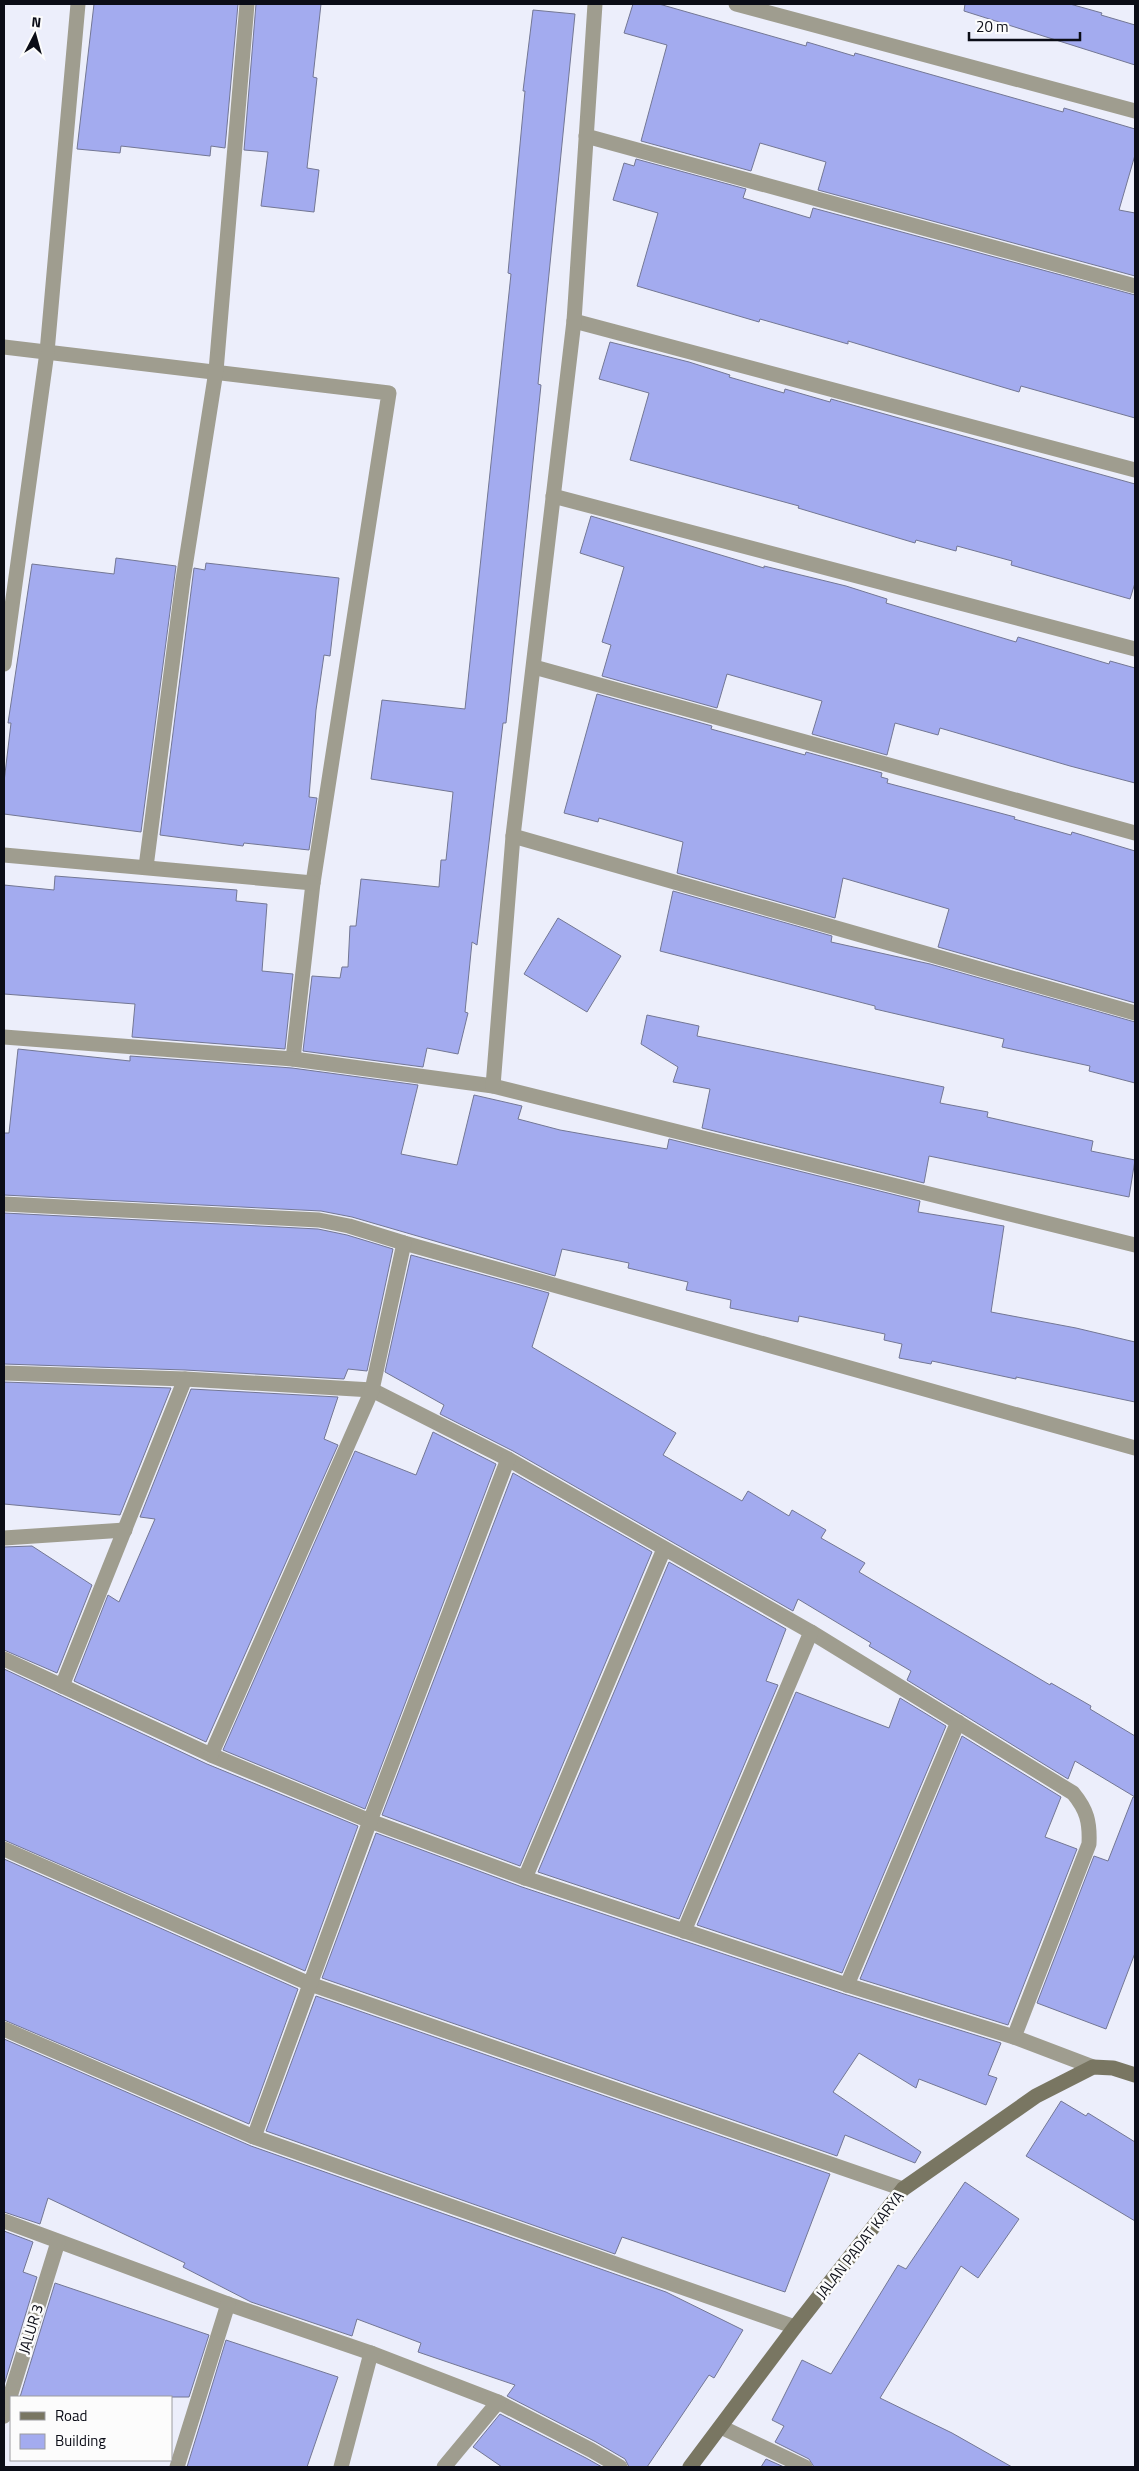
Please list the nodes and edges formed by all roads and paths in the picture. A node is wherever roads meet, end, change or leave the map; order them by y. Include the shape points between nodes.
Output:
1 (78, 4) edge
2 (247, 4) edge
3 (595, 4) edge
4 (736, 4) edge
5 (1135, 111) edge
6 (586, 136) junction
7 (1135, 286) edge
8 (574, 321) junction
9 (4, 347) edge
10 (47, 352) junction
11 (216, 371) junction
12 (1135, 470) edge
13 (553, 496) junction
14 (1135, 649) edge
15 (4, 664) edge
16 (534, 667) junction
17 (1135, 833) edge
18 (513, 836) junction
19 (4, 855) edge
20 (146, 867) junction
21 (313, 883) junction
22 (1135, 1013) edge
23 (4, 1037) edge
24 (293, 1059) junction
25 (493, 1086) junction
26 (4, 1204) edge
27 (404, 1244) junction
28 (1135, 1245) edge
29 (4, 1373) edge
30 (185, 1379) junction
31 (372, 1390) junction
32 (1135, 1448) edge
33 (508, 1459) junction
34 (124, 1530) junction
35 (4, 1538) edge
36 (664, 1549) junction
37 (811, 1632) junction
38 (4, 1659) edge
39 (62, 1686) junction
40 (958, 1722) junction
41 (211, 1755) junction
42 (370, 1821) junction
43 (4, 1849) edge
44 (525, 1878) junction
45 (684, 1931) junction
46 (310, 1984) junction
47 (847, 1985) junction
48 (4, 2029) edge
49 (1014, 2037) junction
50 (1093, 2067) junction
51 (1135, 2074) edge
52 (254, 2137) junction
53 (903, 2189) junction
54 (4, 2221) edge
55 (58, 2242) junction
56 (228, 2304) junction
57 (795, 2327) junction
58 (371, 2354) junction
59 (10, 2396) edge
60 (10, 2397) edge
61 (498, 2402) junction
62 (4, 2416) edge
63 (721, 2427) junction
64 (177, 2467) edge
65 (341, 2467) edge
66 (444, 2467) edge
67 (620, 2467) edge
68 (690, 2467) edge
69 (805, 2467) edge

1 - 10 street
2 - 11 street
3 - 6 street
4 - 5 street
6 - 7 street
6 - 8 street
8 - 12 street
8 - 13 street
9 - 10 street
10 - 11 street
10 - 15 street
11 - 20 street via 183,580
11 - 21 street via 389,393
13 - 14 street
13 - 16 street
16 - 17 street
16 - 18 street
18 - 22 street
18 - 25 street
19 - 20 street
20 - 21 street
21 - 24 street
23 - 24 street
24 - 25 street
25 - 28 street
26 - 27 street via 319,1220
27 - 31 street
27 - 32 street
29 - 30 street
30 - 31 street
30 - 34 street
31 - 33 street
31 - 41 street
33 - 36 street
33 - 42 street
34 - 35 street
34 - 39 street
36 - 37 street
36 - 44 street
37 - 40 street
37 - 45 street
38 - 39 street
39 - 41 street
40 - 47 street
40 - 49 street via 1073,1793 1084,1806 1090,1822 1089,1844
41 - 42 street
42 - 44 street
42 - 46 street
43 - 46 street
44 - 45 street
45 - 47 street
46 - 52 street
46 - 53 street
47 - 49 street
48 - 52 street
49 - 50 street
50 - 51 street
50 - 53 street, JALAN PADAT KARYA via 1036,2096
52 - 57 street
53 - 57 street, JALAN PADAT KARYA
54 - 55 street
55 - 56 street
55 - 59 street, JALUR 3
56 - 58 street
56 - 64 street
57 - 63 street, JALAN PADAT KARYA
58 - 61 street
58 - 65 street
60 - 62 street, JALUR 3
61 - 66 street
61 - 67 street
63 - 68 street, JALAN PADAT KARYA
63 - 69 street

